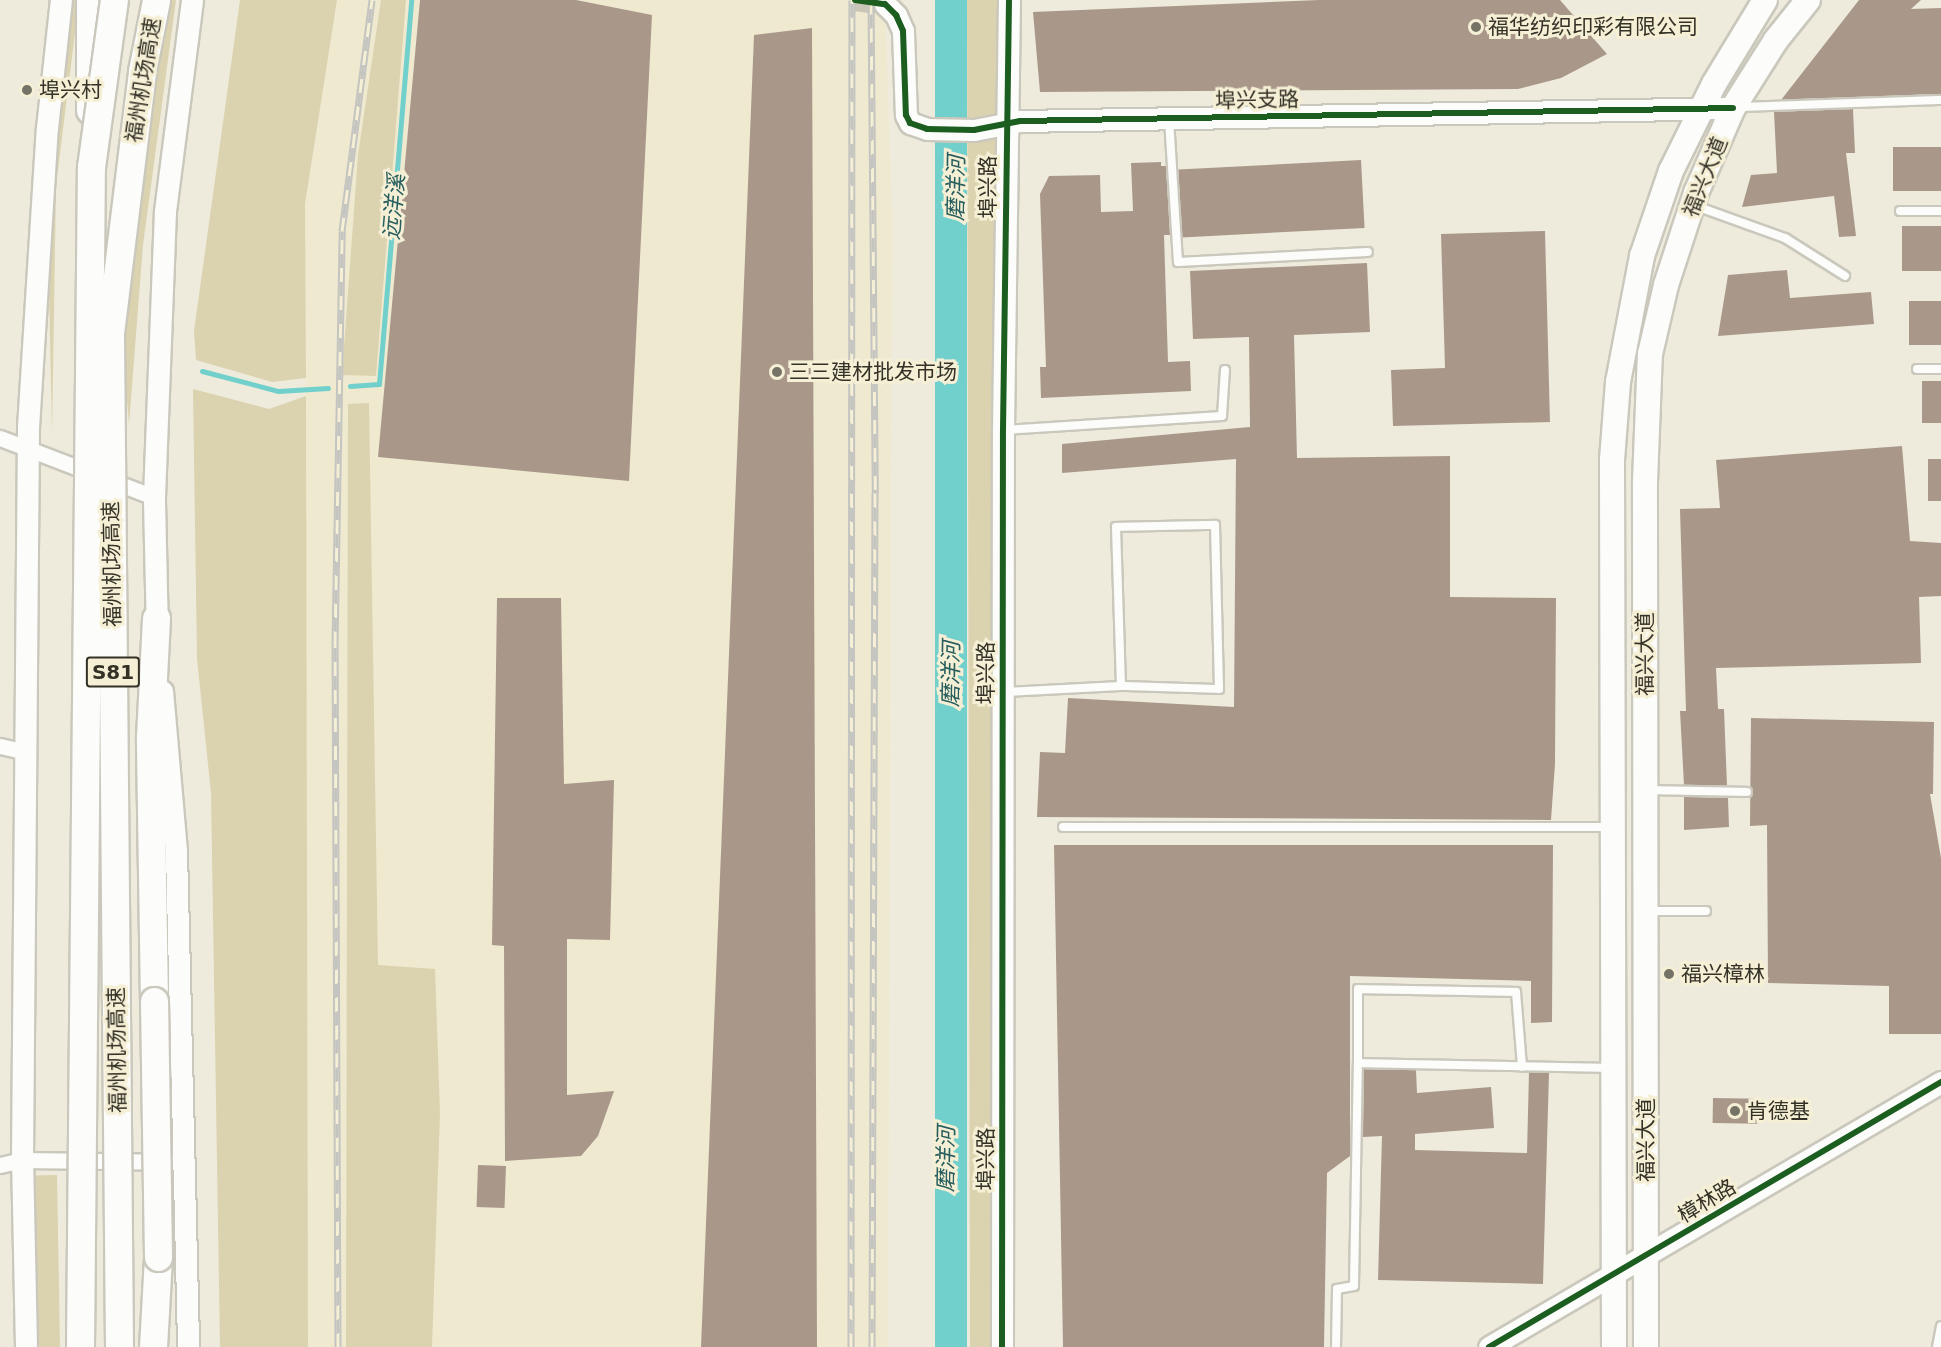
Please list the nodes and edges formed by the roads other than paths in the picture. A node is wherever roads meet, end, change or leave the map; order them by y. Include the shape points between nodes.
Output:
1 (61, 0) edge
2 (90, 0) edge
3 (114, 0) edge
4 (156, 0) edge
5 (192, 0) edge
6 (1009, 0) edge
7 (1766, 0) edge
8 (1808, 0) edge
9 (885, 4) dead end
10 (1941, 100) edge
11 (1701, 108) junction
12 (1733, 108) junction
13 (1169, 118) junction
14 (1005, 124) junction
15 (90, 167) junction
16 (1692, 205) junction
17 (1941, 210) edge
18 (1900, 211) dead end
19 (1368, 252) dead end
20 (1845, 276) dead end
21 (1917, 369) dead end
22 (1941, 369) edge
23 (1225, 370) dead end
24 (1003, 430) junction
25 (0, 438) edge
26 (30, 448) junction
27 (154, 497) junction
28 (156, 618) junction
29 (1120, 686) junction
30 (1003, 692) junction
31 (0, 746) edge
32 (25, 752) junction
33 (1645, 790) junction
34 (1747, 792) dead end
35 (1063, 827) dead end
36 (1616, 827) junction
37 (1645, 910) junction
38 (1706, 911) dead end
39 (1358, 1063) junction
40 (1522, 1067) junction
41 (1614, 1068) junction
42 (1941, 1082) edge
43 (22, 1160) junction
44 (186, 1162) junction
45 (0, 1165) edge
46 (1645, 1257) junction
47 (1615, 1273) junction
48 (1941, 1326) edge
49 (26, 1347) edge
50 (80, 1347) edge
51 (119, 1347) edge
52 (153, 1347) edge
53 (188, 1347) edge
54 (1002, 1347) edge
55 (1336, 1347) edge
56 (1489, 1347) edge
57 (1614, 1347) edge
58 (1646, 1347) edge
59 (1937, 1347) edge

1 - 26 street via 47,128 28,427
2 - 15 highway, bridge
3 - 15 highway, 福州机场高速 / S81, bridge
4 - 51 highway, 福州机场高速 / S81, bridge via 142,71 110,333
5 - 27 street via 165,211
6 - 14 street, 埠兴路
7 - 11 main road, 福兴大道
8 - 12 main road, 福兴大道 via 1776,40
9 - 14 street, 埠兴支路 via 896,15 903,31 906,115 910,123 927,129 974,130
10 - 12 lane
11 - 12 street, 埠兴支路
11 - 13 street, 埠兴支路
11 - 36 main road, 福兴大道 via 1671,171 1642,256 1618,382 1612,460
12 - 16 main road, 福兴大道
13 - 14 street, 埠兴支路
13 - 19 lane via 1178,262
14 - 24 street, 埠兴路
15 - 50 highway, 福州机场高速 / S81, bridge
16 - 20 lane via 1785,238
16 - 33 main road, 福兴大道 via 1665,285 1650,354 1645,413
17 - 18 lane
21 - 22 lane
23 - 24 lane via 1222,416
24 - 30 street, 埠兴路
25 - 26 street
26 - 27 street
26 - 32 street
27 - 28 street
28 - 44 street via 176,850
28 - 52 highway, bridge via 150,736 158,1257
29 - 29 lane via 1219,689 1215,525 1116,528
29 - 30 lane
30 - 54 street, 埠兴路
31 - 32 street
32 - 43 street
33 - 34 lane
33 - 37 main road, 福兴大道
35 - 36 lane
36 - 41 main road, 福兴大道
37 - 38 lane
37 - 46 main road, 福兴大道
39 - 40 lane
39 - 40 lane via 1358,989 1516,992
39 - 55 lane via 1354,1286 1337,1289
40 - 41 lane
41 - 47 main road, 福兴大道
42 - 46 street, 樟林路
43 - 44 street
43 - 45 street
43 - 49 street
44 - 53 street
46 - 47 street, 樟林路
46 - 58 main road, 福兴大道
47 - 56 street, 樟林路
47 - 57 main road, 福兴大道
48 - 59 lane

